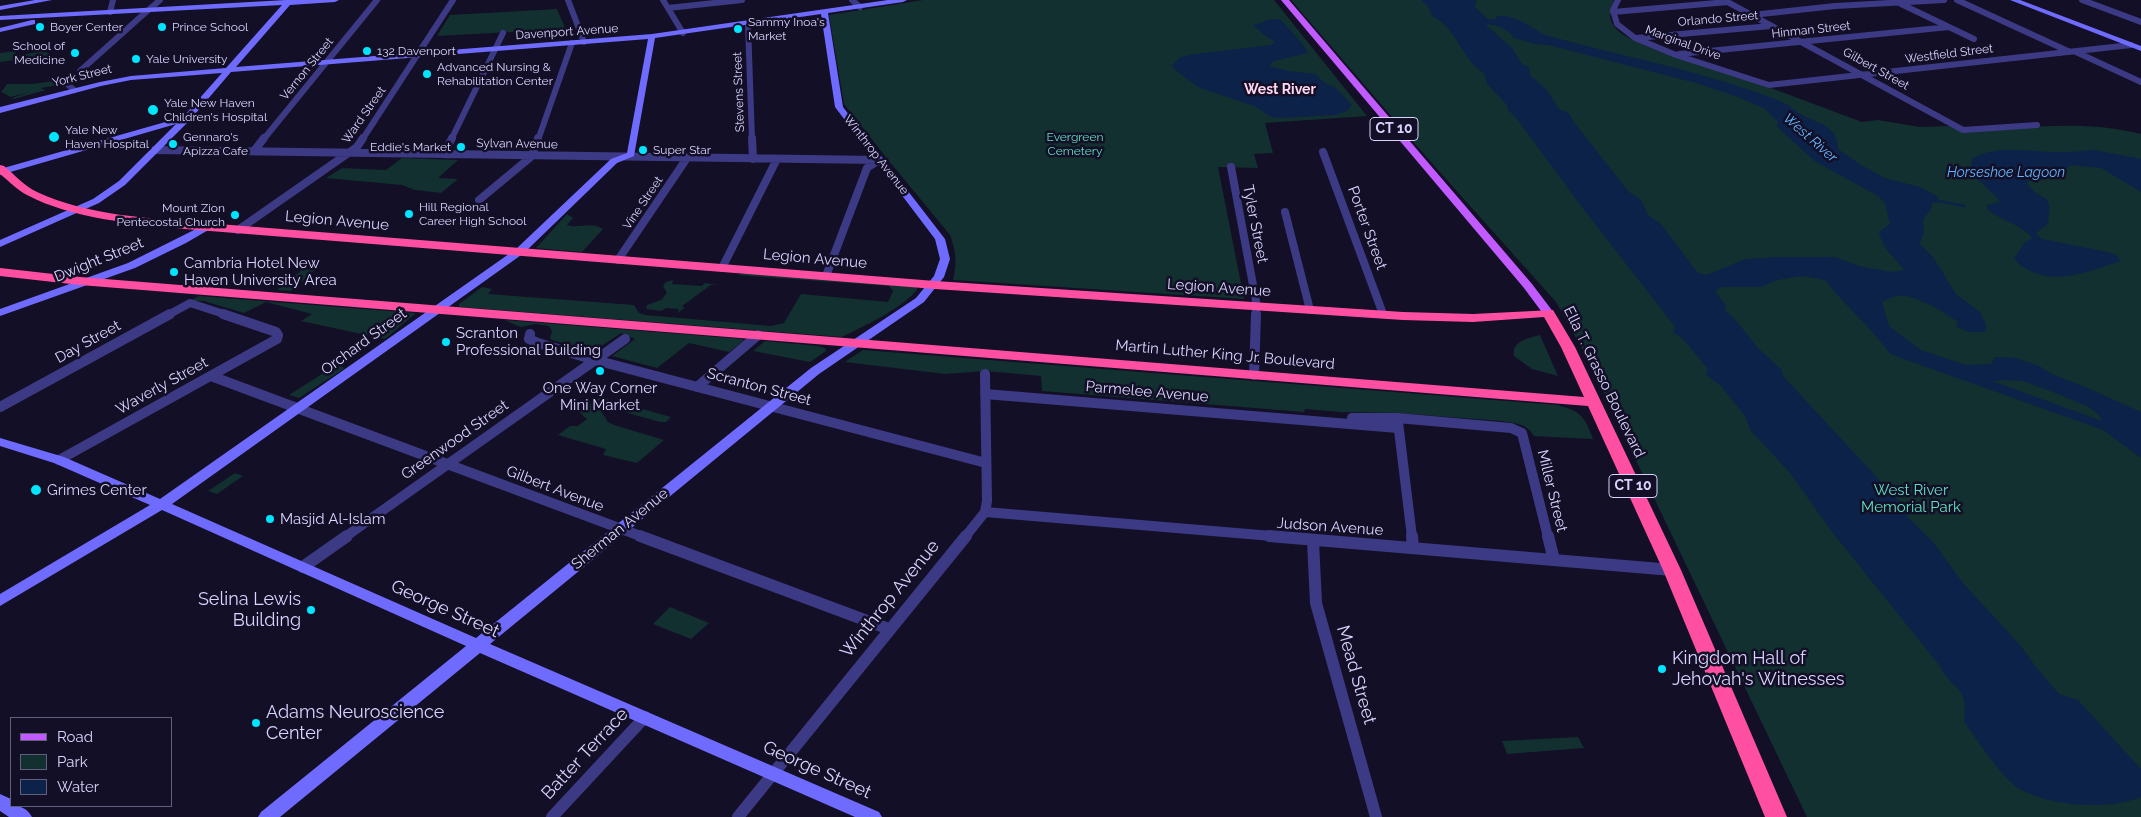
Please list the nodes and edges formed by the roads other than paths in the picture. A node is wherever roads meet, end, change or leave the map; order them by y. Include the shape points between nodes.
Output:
1 (48, 0) edge
2 (113, 0) edge
3 (160, 0) edge
4 (335, 0) edge
5 (377, 0) edge
6 (453, 0) edge
7 (568, 0) edge
8 (663, 0) edge
9 (742, 0) edge
10 (852, 0) edge
11 (903, 0) edge
12 (1284, 0) edge
13 (1618, 0) edge
14 (1663, 0) edge
15 (1944, 0) edge
16 (1957, 0) edge
17 (2014, 0) edge
18 (2082, 0) edge
19 (288, 1) edge
20 (1726, 1) edge
21 (1896, 1) edge
22 (860, 7) junction
23 (1675, 7) junction
24 (0, 8) edge
25 (668, 8) junction
26 (148, 10) junction
27 (110, 12) junction
28 (824, 12) junction
29 (1613, 12) junction
30 (66, 15) junction
31 (1752, 15) junction
32 (0, 18) edge
33 (2141, 22) edge
34 (748, 24) junction
35 (1772, 26) junction
36 (1949, 27) junction
37 (0, 30) edge
38 (503, 33) dead end
39 (683, 33) junction
40 (652, 36) junction
41 (1635, 38) junction
42 (1974, 39) dead end
43 (584, 42) junction
44 (1802, 42) junction
45 (572, 43) junction
46 (2131, 45) junction
47 (494, 49) junction
48 (2141, 49) edge
49 (2073, 52) junction
50 (418, 55) junction
51 (1676, 55) junction
52 (328, 62) junction
53 (231, 70) junction
54 (80, 71) dead end
55 (1863, 75) junction
56 (72, 78) dead end
57 (2141, 82) edge
58 (1770, 85) joint
59 (74, 90) junction
60 (0, 110) edge
61 (187, 118) junction
62 (2037, 125) dead end
63 (140, 132) junction
64 (158, 147) junction
65 (254, 152) junction
66 (1323, 152) dead end
67 (351, 153) junction
68 (444, 154) junction
69 (532, 156) junction
70 (622, 157) junction
71 (687, 158) junction
72 (753, 159) junction
73 (777, 159) junction
74 (880, 160) junction
75 (1230, 168) dead end
76 (1, 170) edge
77 (479, 200) dead end
78 (82, 209) junction
79 (1285, 212) dead end
80 (206, 227) junction
81 (238, 230) junction
82 (936, 232) joint
83 (0, 244) edge
84 (520, 251) junction
85 (618, 260) junction
86 (722, 268) junction
87 (0, 272) edge
88 (826, 276) junction
89 (91, 281) junction
90 (934, 285) junction
91 (190, 303) joint
92 (1256, 306) junction
93 (437, 309) junction
94 (1310, 310) junction
95 (0, 313) edge
96 (1548, 313) junction
97 (1383, 314) junction
98 (530, 334) dead end
99 (758, 335) junction
100 (625, 338) dead end
101 (855, 343) junction
102 (595, 360) junction
103 (984, 374) dead end
104 (1254, 375) junction
105 (211, 376) junction
106 (697, 386) junction
107 (985, 394) junction
108 (1593, 402) junction
109 (772, 406) junction
110 (0, 407) edge
111 (298, 409) junction
112 (1398, 423) junction
113 (1519, 431) joint
114 (0, 442) edge
115 (59, 460) junction
116 (986, 462) junction
117 (447, 464) junction
118 (161, 506) junction
119 (985, 512) junction
120 (620, 529) junction
121 (1313, 541) junction
122 (1413, 548) junction
123 (1554, 560) junction
124 (303, 567) junction
125 (1672, 570) junction
126 (0, 601) edge
127 (890, 628) junction
128 (477, 645) junction
129 (645, 717) junction
130 (773, 773) junction
131 (0, 802) edge
132 (23, 817) edge
133 (266, 817) edge
134 (552, 817) edge
135 (738, 817) edge
136 (873, 817) edge
137 (1376, 817) edge
138 (1776, 817) edge

1 - 24 main road
2 - 27 street
3 - 26 street
4 - 19 main road
5 - 52 street, Vernon Street
6 - 50 street, Ward Street
7 - 43 street
8 - 25 street
9 - 25 street
10 - 22 street
11 - 22 main road, Davenport Avenue
12 - 96 main road, Ella T. Grasso Boulevard / CT 10
13 - 29 street
14 - 23 street
15 - 21 street
16 - 49 street
17 - 46 main road
18 - 33 street
19 - 26 main road
19 - 53 main road
20 - 23 street
20 - 31 street, Gilbert Street
21 - 31 street
21 - 36 street
22 - 28 main road, Davenport Avenue
23 - 29 street
25 - 39 street
26 - 27 main road
26 - 54 street
27 - 30 main road
28 - 34 main road, Davenport Avenue
28 - 74 main road, Winthrop Avenue via 839,107
29 - 41 street, Marginal Drive via 1617,24
30 - 32 main road
30 - 37 main road
31 - 35 street, Gilbert Street
34 - 39 main road, Davenport Avenue
34 - 72 street, Stevens Street
35 - 41 street, Orlando Street
35 - 44 street, Gilbert Street
36 - 42 street
36 - 44 street, Hinman Street
38 - 47 street
39 - 40 main road, Davenport Avenue
40 - 43 main road, Davenport Avenue
40 - 70 main road, Orchard Street via 631,154
41 - 51 street, Marginal Drive
43 - 45 main road, Davenport Avenue
44 - 51 street, Hinman Street
44 - 55 street, Gilbert Street
45 - 47 main road, Davenport Avenue
45 - 69 street
46 - 48 main road
46 - 49 street, Westfield Street
47 - 50 main road, Davenport Avenue
47 - 68 street
49 - 55 street, Westfield Street
49 - 57 street
50 - 52 main road, Davenport Avenue
50 - 67 street, Ward Street
51 - 58 street, Marginal Drive
52 - 53 main road, Davenport Avenue
52 - 65 street, Vernon Street
53 - 59 main road, York Street via 131,78
53 - 61 main road
55 - 58 street, Westfield Street
55 - 62 street, Gilbert Street via 1963,130
56 - 59 street via 66,83
59 - 60 main road, York Street
61 - 63 main road
61 - 64 main road
63 - 64 main road
63 - 76 main road
64 - 65 street, Sylvan Avenue
64 - 78 main road via 122,183
65 - 67 street, Sylvan Avenue
66 - 97 street, Porter Street
67 - 68 street, Sylvan Avenue
67 - 81 street, Ward Street
68 - 69 street, Sylvan Avenue
69 - 70 street, Sylvan Avenue
69 - 77 street
70 - 71 street, Sylvan Avenue
70 - 84 main road, Orchard Street
71 - 72 street, Sylvan Avenue
71 - 85 street, Vine Street
72 - 73 street, Sylvan Avenue
73 - 74 street, Sylvan Avenue
73 - 86 street
74 - 82 main road, Winthrop Avenue
74 - 88 street via 867,168
75 - 92 street, Tyler Street
76 - 78 highway, Legion Avenue via 32,193
78 - 80 highway, Legion Avenue via 136,220
78 - 83 main road
79 - 94 street
80 - 81 highway, Legion Avenue
80 - 89 main road, Dwight Street via 166,249
81 - 84 highway, Legion Avenue
82 - 90 main road, Sherman Avenue via 944,248 945,259
84 - 85 highway, Legion Avenue
84 - 93 main road, Orchard Street
85 - 86 highway, Legion Avenue
86 - 88 highway, Legion Avenue
87 - 89 highway, Martin Luther King Jr. Boulevard
88 - 90 highway, Legion Avenue
89 - 93 highway, Martin Luther King Jr. Boulevard
89 - 95 main road, Dwight Street
90 - 92 highway, Legion Avenue
90 - 101 main road, Sherman Avenue via 920,300
91 - 105 street, Waverly Street via 278,335 277,339
91 - 110 street, Day Street
92 - 94 highway, Legion Avenue
92 - 104 street, Tyler Street
93 - 99 highway, Martin Luther King Jr. Boulevard
93 - 111 main road, Orchard Street
94 - 97 highway, Legion Avenue
96 - 97 highway, Legion Avenue via 1466,318
96 - 108 highway, Ella T. Grasso Boulevard / CT 10 via 1568,347
98 - 102 street, Scranton Street via 529,339 538,343
99 - 101 highway, Martin Luther King Jr. Boulevard
99 - 106 street
100 - 102 street, Greenwood Street
101 - 104 highway, Martin Luther King Jr. Boulevard
101 - 109 main road, Sherman Avenue
102 - 106 street, Scranton Street
102 - 117 street, Greenwood Street
103 - 107 street
104 - 108 highway, Martin Luther King Jr. Boulevard
105 - 111 street, Gilbert Avenue
105 - 115 street, Waverly Street
106 - 109 street, Scranton Street
107 - 112 street, Parmelee Avenue
107 - 116 street
108 - 125 highway, Ella T. Grasso Boulevard / CT 10
109 - 116 street, Scranton Street
109 - 120 main road, Sherman Avenue
111 - 117 street, Gilbert Avenue
111 - 118 main road, Orchard Street
112 - 113 street, Parmelee Avenue
112 - 122 street
113 - 123 street, Miller Street
114 - 115 main road, George Street
115 - 118 main road, George Street
116 - 119 street
117 - 120 street, Gilbert Avenue
117 - 124 street, Greenwood Street
118 - 124 main road, George Street
118 - 126 main road, Orchard Street
119 - 121 street, Judson Avenue
119 - 127 street, Winthrop Avenue
120 - 127 street, Gilbert Avenue
120 - 128 main road, Sherman Avenue
121 - 122 street, Judson Avenue
121 - 137 street, Mead Street via 1316,604
122 - 123 street, Judson Avenue
123 - 125 street, Judson Avenue
124 - 128 main road, George Street
125 - 138 highway, Ella T. Grasso Boulevard / CT 10
127 - 130 street, Winthrop Avenue
128 - 129 main road, George Street
128 - 133 main road, Sherman Avenue
129 - 130 main road, George Street
129 - 134 street, Batter Terrace
130 - 135 street, Winthrop Avenue
130 - 136 main road, George Street
131 - 132 main road

